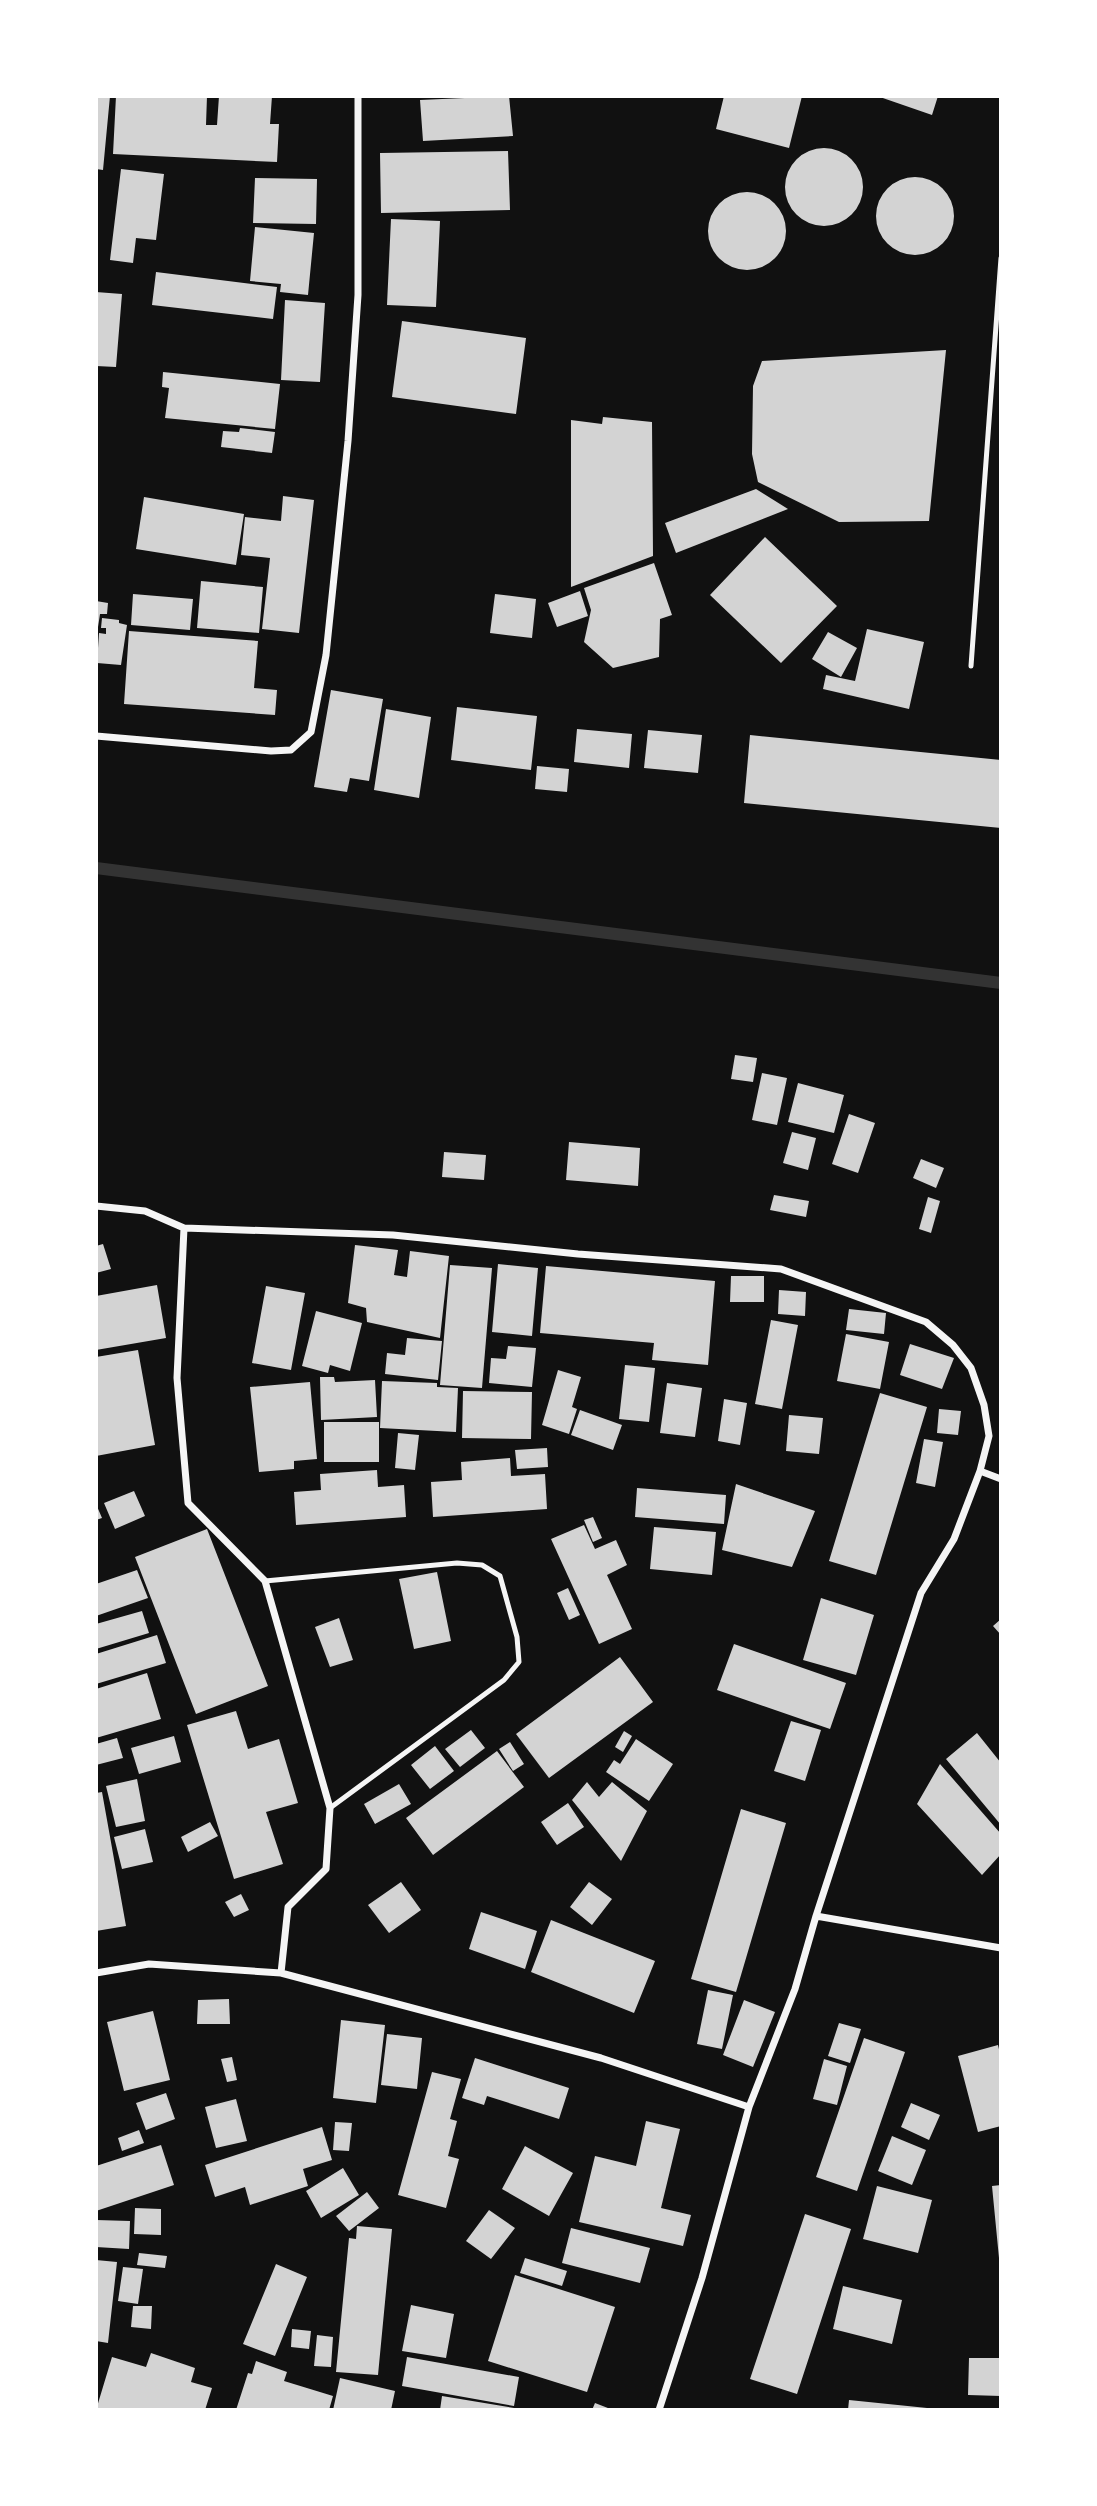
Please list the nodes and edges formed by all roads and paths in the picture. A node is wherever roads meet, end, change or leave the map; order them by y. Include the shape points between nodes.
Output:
1 (358, 96) edge
2 (1001, 258) edge
3 (971, 666) dead end
4 (96, 736) edge
5 (96, 1206) edge
6 (184, 1227) junction
7 (980, 1471) junction
8 (1001, 1479) edge
9 (265, 1581) junction
10 (330, 1808) junction
11 (816, 1916) junction
12 (1001, 1948) edge
13 (96, 1973) edge
14 (281, 1973) junction
15 (749, 2107) junction
16 (659, 2410) edge

1 - 4 street via 358,295 348,441 326,655 311,732 291,750 271,751
2 - 3 lane
5 - 6 street via 145,1211
6 - 7 street via 393,1235 781,1269 926,1322 953,1345 971,1368 984,1405 989,1436
6 - 9 street via 177,1377 188,1503
7 - 8 street
7 - 11 street via 954,1539 921,1592
9 - 10 street
9 - 10 lane via 457,1563 482,1565 500,1576 519,1662 504,1680
10 - 14 street via 326,1869 288,1907
11 - 12 street
11 - 15 street via 795,1989
13 - 14 street via 149,1964
14 - 15 street via 601,2058
15 - 16 street via 702,2278

